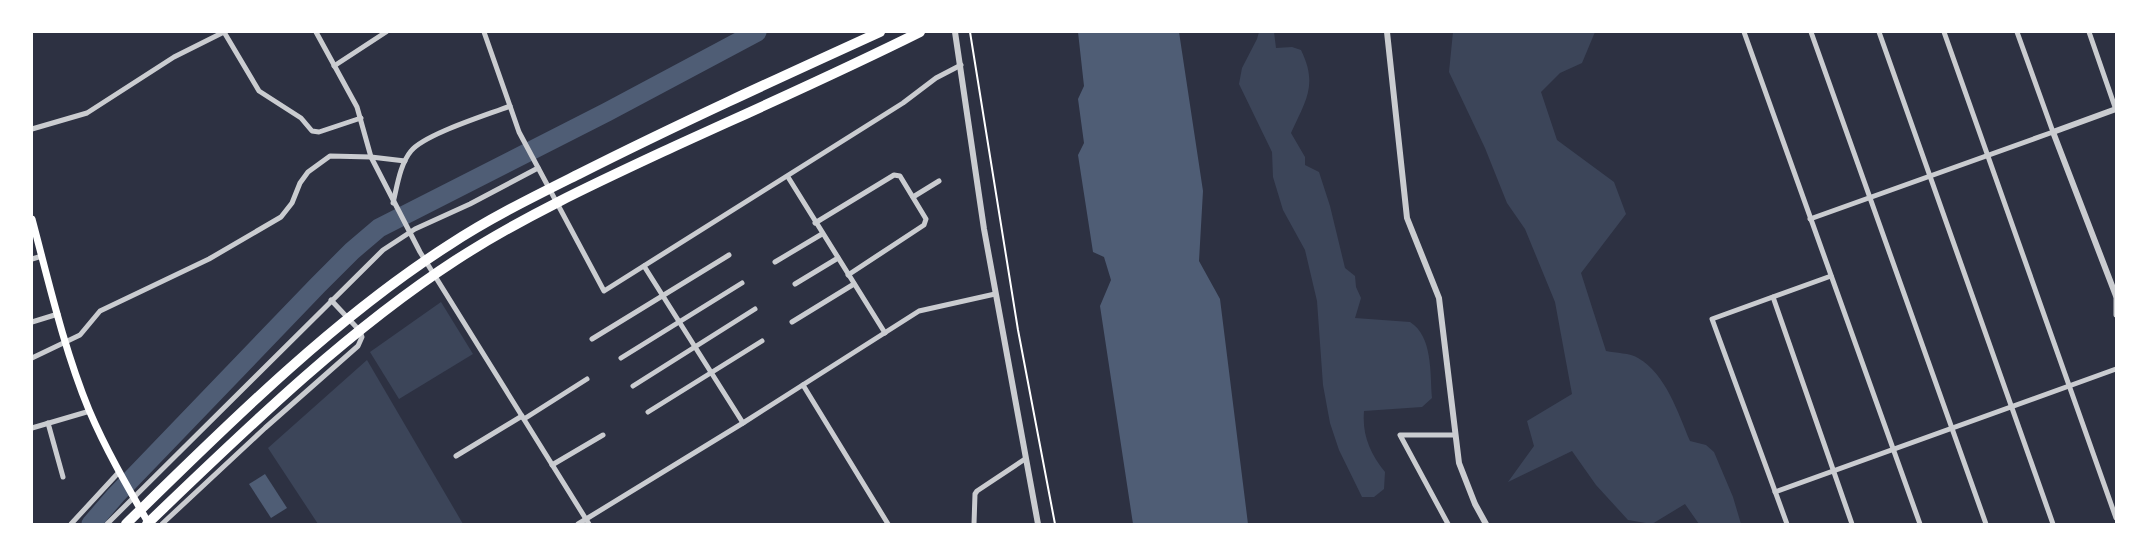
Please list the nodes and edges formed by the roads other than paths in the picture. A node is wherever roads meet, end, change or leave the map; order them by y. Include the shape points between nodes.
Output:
1 (224, 32) edge
2 (316, 32) edge
3 (386, 32) edge
4 (484, 32) edge
5 (880, 32) edge
6 (920, 32) edge
7 (955, 32) edge
8 (1387, 32) edge
9 (1744, 32) edge
10 (1811, 32) edge
11 (1879, 32) edge
12 (1944, 32) edge
13 (2017, 32) edge
14 (2089, 32) edge
15 (961, 65) junction
16 (334, 66) junction
17 (510, 106) junction
18 (2116, 109) edge
19 (361, 118) junction
20 (32, 128) edge
21 (2053, 132) junction
22 (1988, 155) junction
23 (371, 157) junction
24 (405, 161) junction
25 (538, 168) junction
26 (1930, 176) junction
27 (788, 177) junction
28 (939, 181) dead end
29 (913, 197) junction
30 (1870, 197) junction
31 (393, 203) junction
32 (32, 219) edge
33 (1810, 219) junction
34 (815, 223) junction
35 (409, 233) junction
36 (822, 233) junction
37 (729, 255) dead end
38 (42, 256) junction
39 (838, 258) junction
40 (32, 259) edge
41 (775, 262) dead end
42 (644, 266) junction
43 (848, 275) junction
44 (1831, 276) junction
45 (742, 283) dead end
46 (795, 284) dead end
47 (854, 284) junction
48 (995, 294) junction
49 (663, 296) junction
50 (2116, 296) edge
51 (1773, 297) junction
52 (331, 300) junction
53 (755, 309) dead end
54 (58, 314) junction
55 (2116, 316) edge
56 (32, 321) edge
57 (679, 322) junction
58 (792, 322) dead end
59 (885, 333) junction
60 (592, 339) dead end
61 (762, 341) dead end
62 (66, 343) junction
63 (695, 347) junction
64 (32, 358) edge
65 (621, 358) dead end
66 (2116, 369) edge
67 (711, 373) junction
68 (587, 379) dead end
69 (803, 385) junction
70 (2070, 385) junction
71 (633, 386) dead end
72 (2012, 406) junction
73 (90, 411) junction
74 (648, 412) dead end
75 (523, 418) junction
76 (48, 423) junction
77 (743, 424) junction
78 (32, 428) edge
79 (1952, 428) junction
80 (603, 435) dead end
81 (1455, 435) junction
82 (1893, 449) junction
83 (456, 456) dead end
84 (1026, 459) junction
85 (552, 465) junction
86 (1833, 471) junction
87 (119, 472) junction
88 (63, 477) dead end
89 (1775, 492) junction
90 (134, 497) junction
91 (2116, 518) edge
92 (588, 522) edge
93 (71, 524) edge
94 (107, 524) edge
95 (125, 524) edge
96 (149, 524) edge
97 (162, 524) edge
98 (578, 524) edge
99 (888, 524) edge
100 (974, 524) edge
101 (1038, 524) edge
102 (1448, 524) edge
103 (1486, 524) edge
104 (1787, 524) edge
105 (1852, 524) edge
106 (1920, 524) edge
107 (1986, 524) edge
108 (2053, 524) edge

1 - 19 street via 259,91 301,118 312,131
1 - 20 street via 161,65 87,113
2 - 16 street
3 - 16 street
4 - 17 street
5 - 95 highway via 619,154 447,246 378,295 301,360
6 - 96 highway via 614,175 456,260 311,372
7 - 15 street
8 - 81 street via 1405,206 1439,298
9 - 33 street
10 - 30 street
11 - 26 street
12 - 22 street
13 - 21 street
14 - 18 street
15 - 27 street
15 - 48 street
16 - 19 street
17 - 24 street via 424,142 411,150
17 - 25 street
18 - 21 street
19 - 23 street
21 - 22 street
21 - 50 street
22 - 26 street
22 - 70 street
23 - 24 street
23 - 31 street
23 - 62 street via 324,159 308,172 281,217 100,311 84,331
24 - 31 street
25 - 35 street
25 - 42 street via 604,291
26 - 30 street
26 - 72 street
27 - 34 street
27 - 42 street
28 - 29 street
29 - 34 street via 900,176 894,175
29 - 43 street via 926,219 924,225
30 - 33 street
30 - 79 street
31 - 35 street
32 - 38 main road
33 - 44 street
34 - 36 street
35 - 52 street via 383,250
35 - 75 street
36 - 39 street
36 - 41 street
37 - 49 street
38 - 40 street
38 - 54 main road
39 - 43 street
39 - 46 street
42 - 49 street
43 - 47 street
44 - 51 street
44 - 82 street
45 - 57 street
47 - 58 street
47 - 59 street
48 - 59 street via 919,312
48 - 84 street
49 - 57 street
49 - 60 street
50 - 55 street
51 - 86 street
51 - 89 street via 1712,318
52 - 90 street
52 - 97 street via 360,331 358,346
53 - 63 street
54 - 56 street
54 - 62 main road
57 - 63 street
57 - 65 street
59 - 69 street
61 - 67 street
62 - 64 street
62 - 73 main road
63 - 67 street
63 - 71 street
66 - 70 street
67 - 74 street
67 - 77 street
68 - 75 street
69 - 77 street
69 - 99 street
70 - 72 street
70 - 91 street
72 - 79 street
72 - 108 street
73 - 76 street
73 - 87 main road
75 - 83 street
75 - 85 street
76 - 78 street
76 - 88 street
77 - 92 street
79 - 82 street
79 - 107 street
80 - 85 street
81 - 102 street via 1400,435
81 - 103 street via 1462,472
82 - 86 street
82 - 106 street
84 - 100 street via 977,491
84 - 101 street
85 - 92 street
86 - 89 street
86 - 105 street
87 - 90 main road
87 - 93 street
89 - 104 street
90 - 94 street
90 - 96 main road
92 - 98 street

